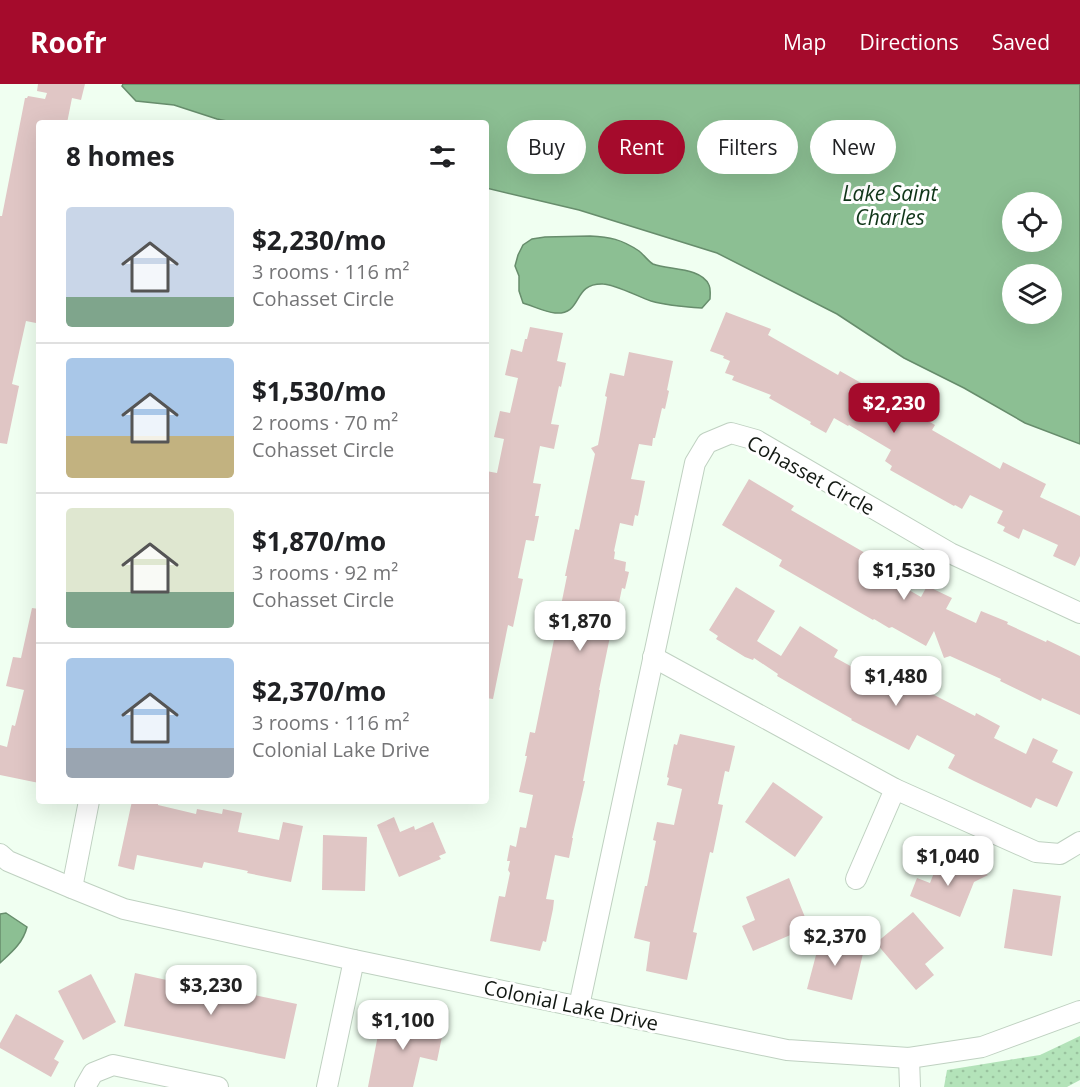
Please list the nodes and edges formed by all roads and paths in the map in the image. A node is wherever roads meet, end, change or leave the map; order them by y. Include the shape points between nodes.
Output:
1 (1080, 614) edge
2 (652, 657) junction
3 (895, 789) junction
4 (88, 804) edge
5 (1080, 842) edge
6 (0, 854) edge
7 (856, 879) dead end
8 (72, 888) junction
9 (354, 960) junction
10 (579, 1006) junction
11 (1080, 1011) edge
12 (909, 1058) junction
13 (85, 1087) edge
14 (218, 1087) edge
15 (327, 1087) edge
16 (910, 1087) edge

1 - 2 street, Cohasset Circle via 950,553 756,440 730,433 707,443 695,463
2 - 3 street
2 - 10 street, Cohasset Circle
3 - 5 street via 1036,852 1060,854
3 - 7 street
4 - 8 street
6 - 8 street, Colonial Lake Drive
8 - 9 street, Colonial Lake Drive via 124,909
9 - 10 street, Colonial Lake Drive
9 - 15 street
10 - 12 street, Colonial Lake Drive via 787,1050
11 - 12 street, Colonial Lake Drive via 982,1047
12 - 16 street
13 - 14 street via 93,1073 113,1065

